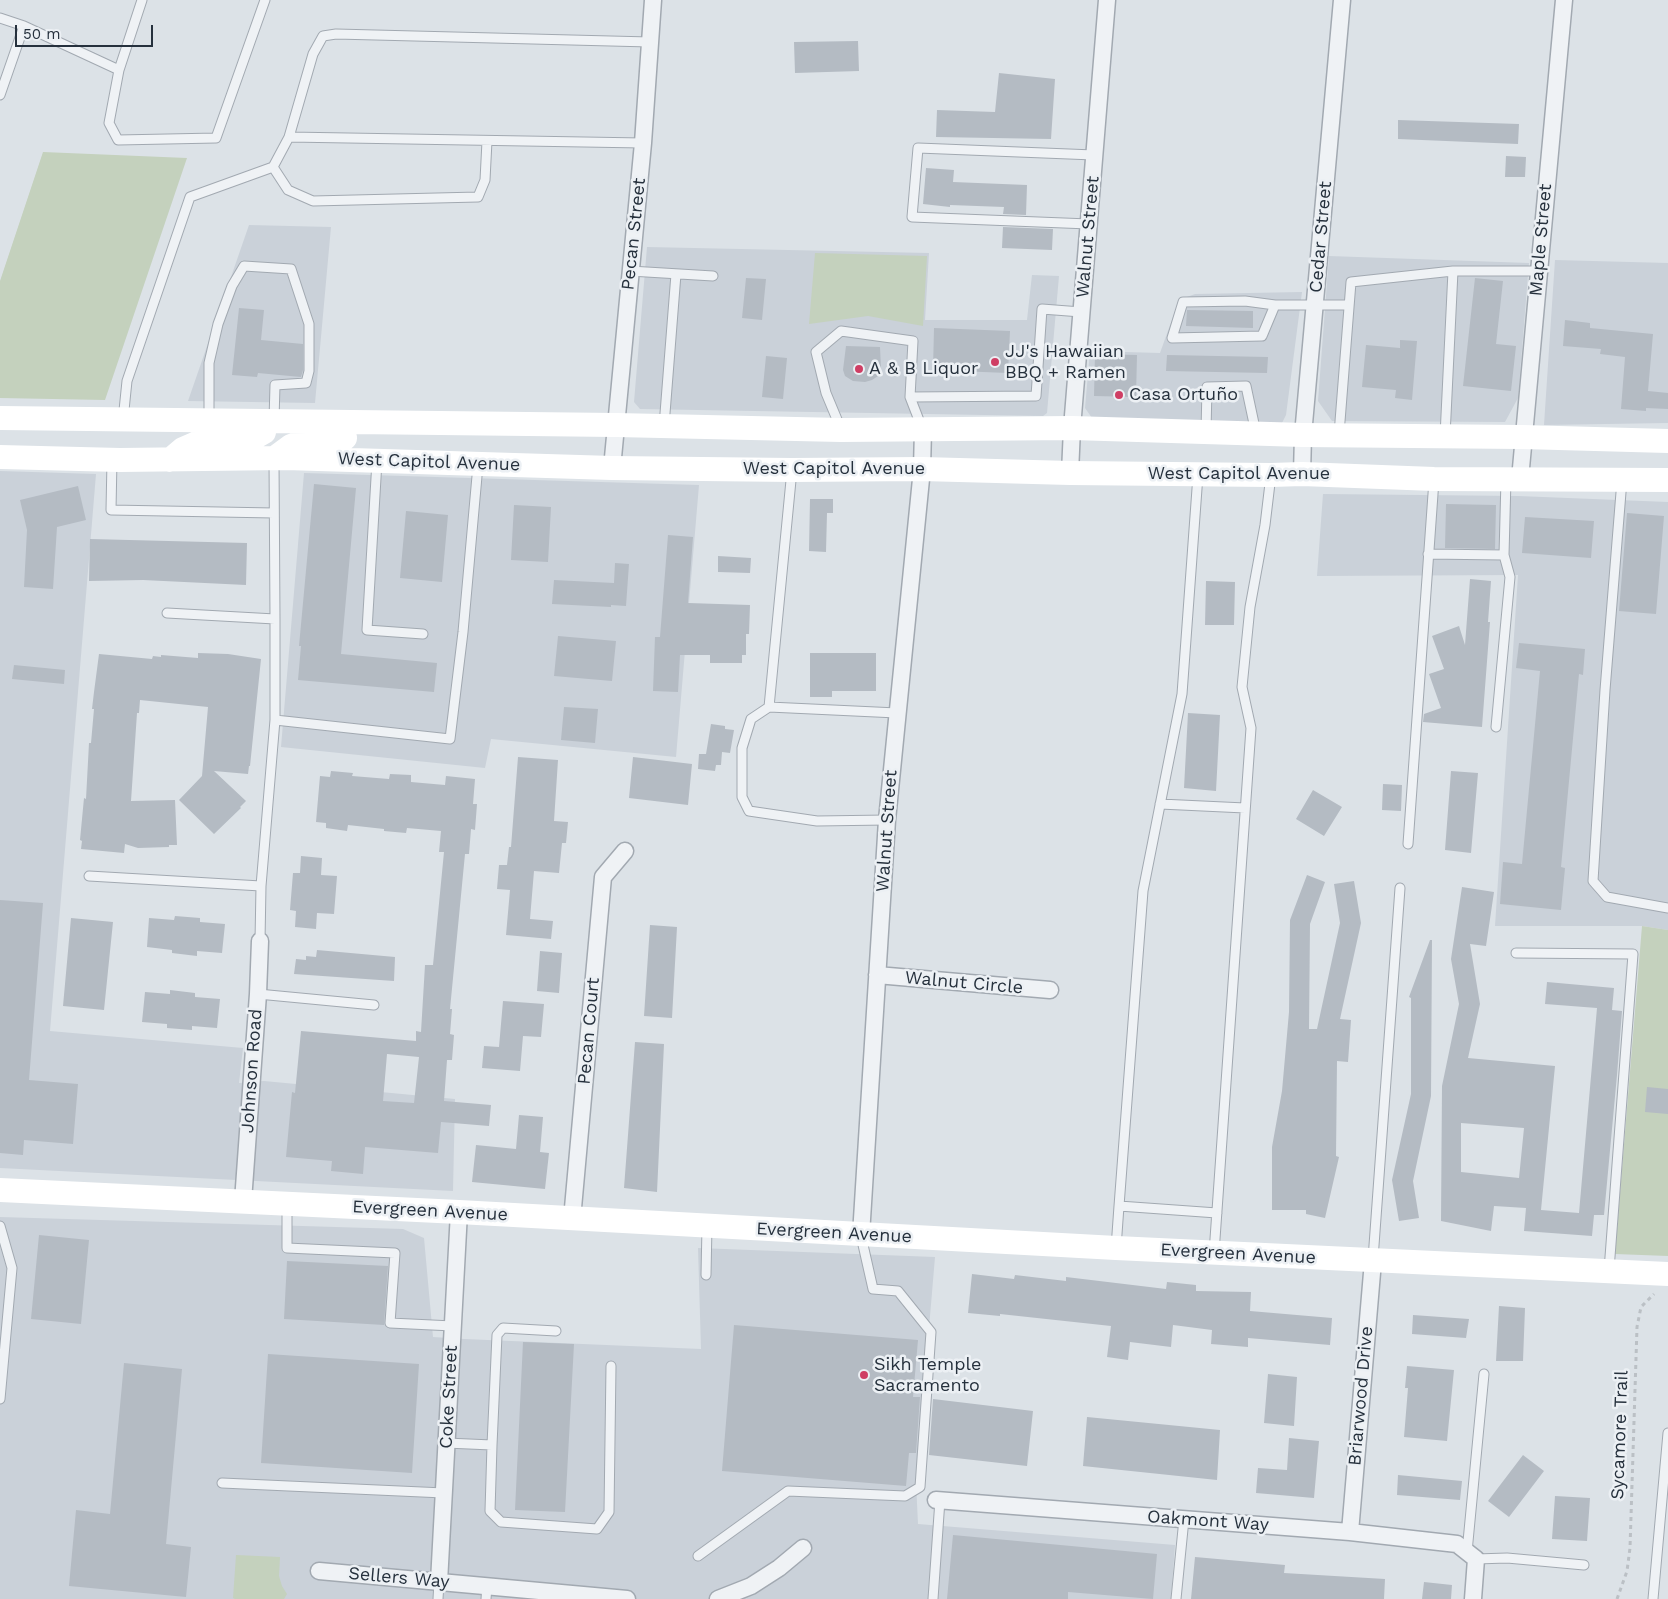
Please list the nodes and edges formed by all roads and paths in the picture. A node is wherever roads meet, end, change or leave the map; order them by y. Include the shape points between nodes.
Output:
1 (142, 0) edge
2 (265, 0) edge
3 (653, 0) edge
4 (1107, 0) edge
5 (1342, 0) edge
6 (1564, 0) edge
7 (0, 18) edge
8 (24, 26) junction
9 (650, 42) junction
10 (119, 70) junction
11 (0, 94) edge
12 (289, 137) junction
13 (487, 140) junction
14 (643, 142) junction
15 (1094, 155) junction
16 (273, 167) junction
17 (1089, 224) junction
18 (630, 271) junction
19 (1453, 271) junction
20 (1538, 271) junction
21 (676, 274) junction
22 (713, 276) dead end
23 (1275, 305) junction
24 (1315, 305) junction
25 (1349, 305) junction
26 (1081, 312) junction
27 (910, 397) junction
28 (0, 418) edge
29 (123, 420) junction
30 (209, 421) junction
31 (274, 422) junction
32 (434, 423) junction
33 (616, 426) junction
34 (664, 426) junction
35 (1072, 428) junction
36 (923, 429) junction
37 (842, 430) junction
38 (1206, 432) junction
39 (1256, 433) junction
40 (1303, 435) junction
41 (1339, 435) junction
42 (1445, 436) junction
43 (1522, 437) junction
44 (1668, 441) edge
45 (0, 458) edge
46 (274, 458) junction
47 (112, 460) junction
48 (169, 460) junction
49 (377, 461) junction
50 (478, 464) junction
51 (612, 468) junction
52 (922, 469) junction
53 (792, 470) junction
54 (1070, 473) junction
55 (1198, 474) junction
56 (1302, 474) junction
57 (1271, 475) junction
58 (1434, 479) junction
59 (1513, 479) junction
60 (1622, 480) junction
61 (1668, 480) edge
62 (274, 513) junction
63 (1428, 554) junction
64 (1504, 555) junction
65 (167, 614) dead end
66 (275, 620) junction
67 (423, 634) dead end
68 (770, 707) junction
69 (897, 713) junction
70 (275, 720) junction
71 (1496, 727) dead end
72 (1160, 804) junction
73 (1245, 808) junction
74 (887, 820) junction
75 (1408, 844) dead end
76 (625, 851) dead end
77 (89, 876) dead end
78 (261, 886) junction
79 (1400, 888) dead end
80 (1668, 908) edge
81 (260, 941) joint
82 (1516, 953) dead end
83 (877, 975) junction
84 (1050, 990) dead end
85 (258, 994) junction
86 (374, 1005) dead end
87 (0, 1190) edge
88 (243, 1201) junction
89 (287, 1203) junction
90 (1120, 1206) junction
91 (459, 1212) junction
92 (1217, 1213) junction
93 (572, 1219) junction
94 (707, 1226) junction
95 (1, 1230) edge
96 (861, 1235) junction
97 (1116, 1248) junction
98 (1214, 1253) junction
99 (1373, 1261) junction
100 (1608, 1272) junction
101 (706, 1275) dead end
102 (1662, 1283) edge
103 (453, 1326) junction
104 (556, 1331) dead end
105 (611, 1366) dead end
106 (1484, 1374) dead end
107 (0, 1399) edge
108 (1668, 1433) edge
109 (446, 1443) junction
110 (492, 1445) junction
111 (222, 1483) dead end
112 (444, 1494) junction
113 (938, 1500) joint
114 (1184, 1519) junction
115 (1350, 1532) junction
116 (803, 1548) dead end
117 (1471, 1555) junction
118 (698, 1556) dead end
119 (1584, 1565) dead end
120 (319, 1571) dead end
121 (439, 1582) junction
122 (486, 1592) edge
123 (438, 1599) edge
124 (628, 1599) edge
125 (718, 1599) edge
126 (933, 1599) edge
127 (1176, 1599) edge
128 (1472, 1599) edge
129 (1616, 1599) edge
130 (1653, 1599) edge

1 - 10 lane
2 - 10 lane via 216,138 118,140 109,123
3 - 9 street, Pecan Street
4 - 15 street, Walnut Street
5 - 24 street, Cedar Street
6 - 20 street, Maple Street
7 - 8 lane
8 - 10 lane
8 - 11 lane
9 - 12 lane via 323,36 313,54
9 - 14 street, Pecan Street
12 - 13 lane
12 - 16 lane
13 - 14 lane
13 - 16 lane via 485,180 478,197 313,200 288,190
14 - 18 street, Pecan Street
15 - 17 street, Walnut Street
15 - 17 lane via 918,148 912,217
16 - 29 lane via 190,198 127,381
17 - 26 street, Walnut Street
18 - 21 lane
18 - 33 street, Pecan Street
19 - 20 lane
19 - 25 lane via 1351,282
19 - 42 lane
20 - 43 street, Maple Street
21 - 22 lane
21 - 34 lane
23 - 23 lane via 1245,300 1183,302 1172,338 1262,336
23 - 24 lane
24 - 25 lane
24 - 40 street, Cedar Street
25 - 41 lane
26 - 27 lane via 1042,309 1036,396
26 - 35 street, Walnut Street
27 - 36 lane
27 - 37 lane via 913,341 841,331 816,352 826,392
28 - 29 main road, West Capitol Avenue
29 - 30 main road, West Capitol Avenue
30 - 31 main road, West Capitol Avenue
30 - 31 lane via 209,363 218,324 232,286 244,266 291,269 309,324 306,383 275,384
31 - 32 main road, West Capitol Avenue
31 - 48 main road via 257,436 206,439 183,449
32 - 33 main road, West Capitol Avenue
32 - 46 main road via 421,436 403,439 319,437 291,446
33 - 34 main road, West Capitol Avenue
33 - 51 street, Pecan Street
34 - 37 main road, West Capitol Avenue
35 - 36 main road, West Capitol Avenue
35 - 38 main road, West Capitol Avenue
35 - 54 street, Walnut Street
36 - 37 main road, West Capitol Avenue
36 - 52 street, Walnut Street
38 - 39 main road, West Capitol Avenue
38 - 39 lane via 1207,387 1246,386
39 - 40 main road, West Capitol Avenue
40 - 41 main road, West Capitol Avenue
40 - 56 street, Cedar Street
41 - 42 main road, West Capitol Avenue
42 - 43 main road, West Capitol Avenue
43 - 44 main road, West Capitol Avenue
43 - 59 street, Maple Street
45 - 47 main road, West Capitol Avenue
46 - 48 main road, West Capitol Avenue
46 - 49 main road, West Capitol Avenue
46 - 62 lane
47 - 48 main road, West Capitol Avenue
47 - 62 lane via 111,510
49 - 50 main road, West Capitol Avenue
49 - 67 lane via 367,630
50 - 51 main road, West Capitol Avenue
50 - 70 lane via 450,739
51 - 53 main road, West Capitol Avenue
52 - 53 main road, West Capitol Avenue
52 - 54 main road, West Capitol Avenue
52 - 69 street, Walnut Street
53 - 68 lane
54 - 55 main road, West Capitol Avenue
55 - 57 main road, West Capitol Avenue
55 - 72 lane via 1182,694
56 - 57 main road, West Capitol Avenue
56 - 58 main road, West Capitol Avenue
57 - 73 lane via 1250,608 1242,686 1251,728
58 - 59 main road, West Capitol Avenue
58 - 63 lane
59 - 60 main road, West Capitol Avenue
59 - 64 lane
60 - 61 main road, West Capitol Avenue
60 - 80 lane via 1593,881 1607,897
62 - 66 lane
63 - 64 lane
63 - 75 lane
64 - 71 lane via 1510,577
65 - 66 lane
66 - 70 lane
68 - 69 lane
68 - 74 lane via 751,719 742,748 742,797 749,811 817,821
69 - 74 street, Walnut Street
70 - 78 lane
72 - 73 lane
72 - 90 lane via 1143,891
73 - 92 lane
74 - 83 street, Walnut Street
76 - 93 street, Pecan Court via 603,877
77 - 78 lane
78 - 81 lane
79 - 99 lane
81 - 85 street, Johnson Road
82 - 100 lane via 1632,954
83 - 84 street, Walnut Circle
83 - 96 street, Walnut Street
85 - 86 lane
85 - 88 street, Johnson Road
87 - 88 main road, Evergreen Avenue
88 - 89 main road, Evergreen Avenue
89 - 91 main road, Evergreen Avenue
89 - 103 lane via 287,1248 395,1253 390,1323
90 - 92 lane
90 - 97 lane
91 - 93 main road, Evergreen Avenue
91 - 103 street, Coke Street
92 - 98 lane
93 - 94 main road, Evergreen Avenue
94 - 96 main road, Evergreen Avenue
94 - 101 lane
95 - 107 lane via 12,1268
96 - 97 main road, Evergreen Avenue
96 - 118 lane via 873,1289 898,1291 931,1332 920,1487 905,1496 788,1491
97 - 98 main road, Evergreen Avenue
98 - 99 main road, Evergreen Avenue
99 - 100 main road, Evergreen Avenue
99 - 115 street, Briarwood Drive
100 - 102 main road, Evergreen Avenue
102 - 129 path, Sycamore Trail via 1641,1307 1637,1327 1630,1548 1627,1571
103 - 109 street, Coke Street
104 - 110 lane via 503,1328 497,1335
105 - 110 lane via 609,1512 597,1529 501,1522 490,1511
106 - 117 lane
108 - 130 lane
109 - 110 lane
109 - 112 street, Coke Street
111 - 112 lane
112 - 121 street, Coke Street
113 - 114 street, Oakmont Way
113 - 126 lane
114 - 115 street, Oakmont Way
114 - 127 lane
115 - 117 street, Oakmont Way via 1457,1544
116 - 125 street via 780,1568 751,1586
117 - 119 lane
117 - 128 street
120 - 121 street, Sellers Way
121 - 122 street, Sellers Way
121 - 123 lane
122 - 124 street, Sellers Way

